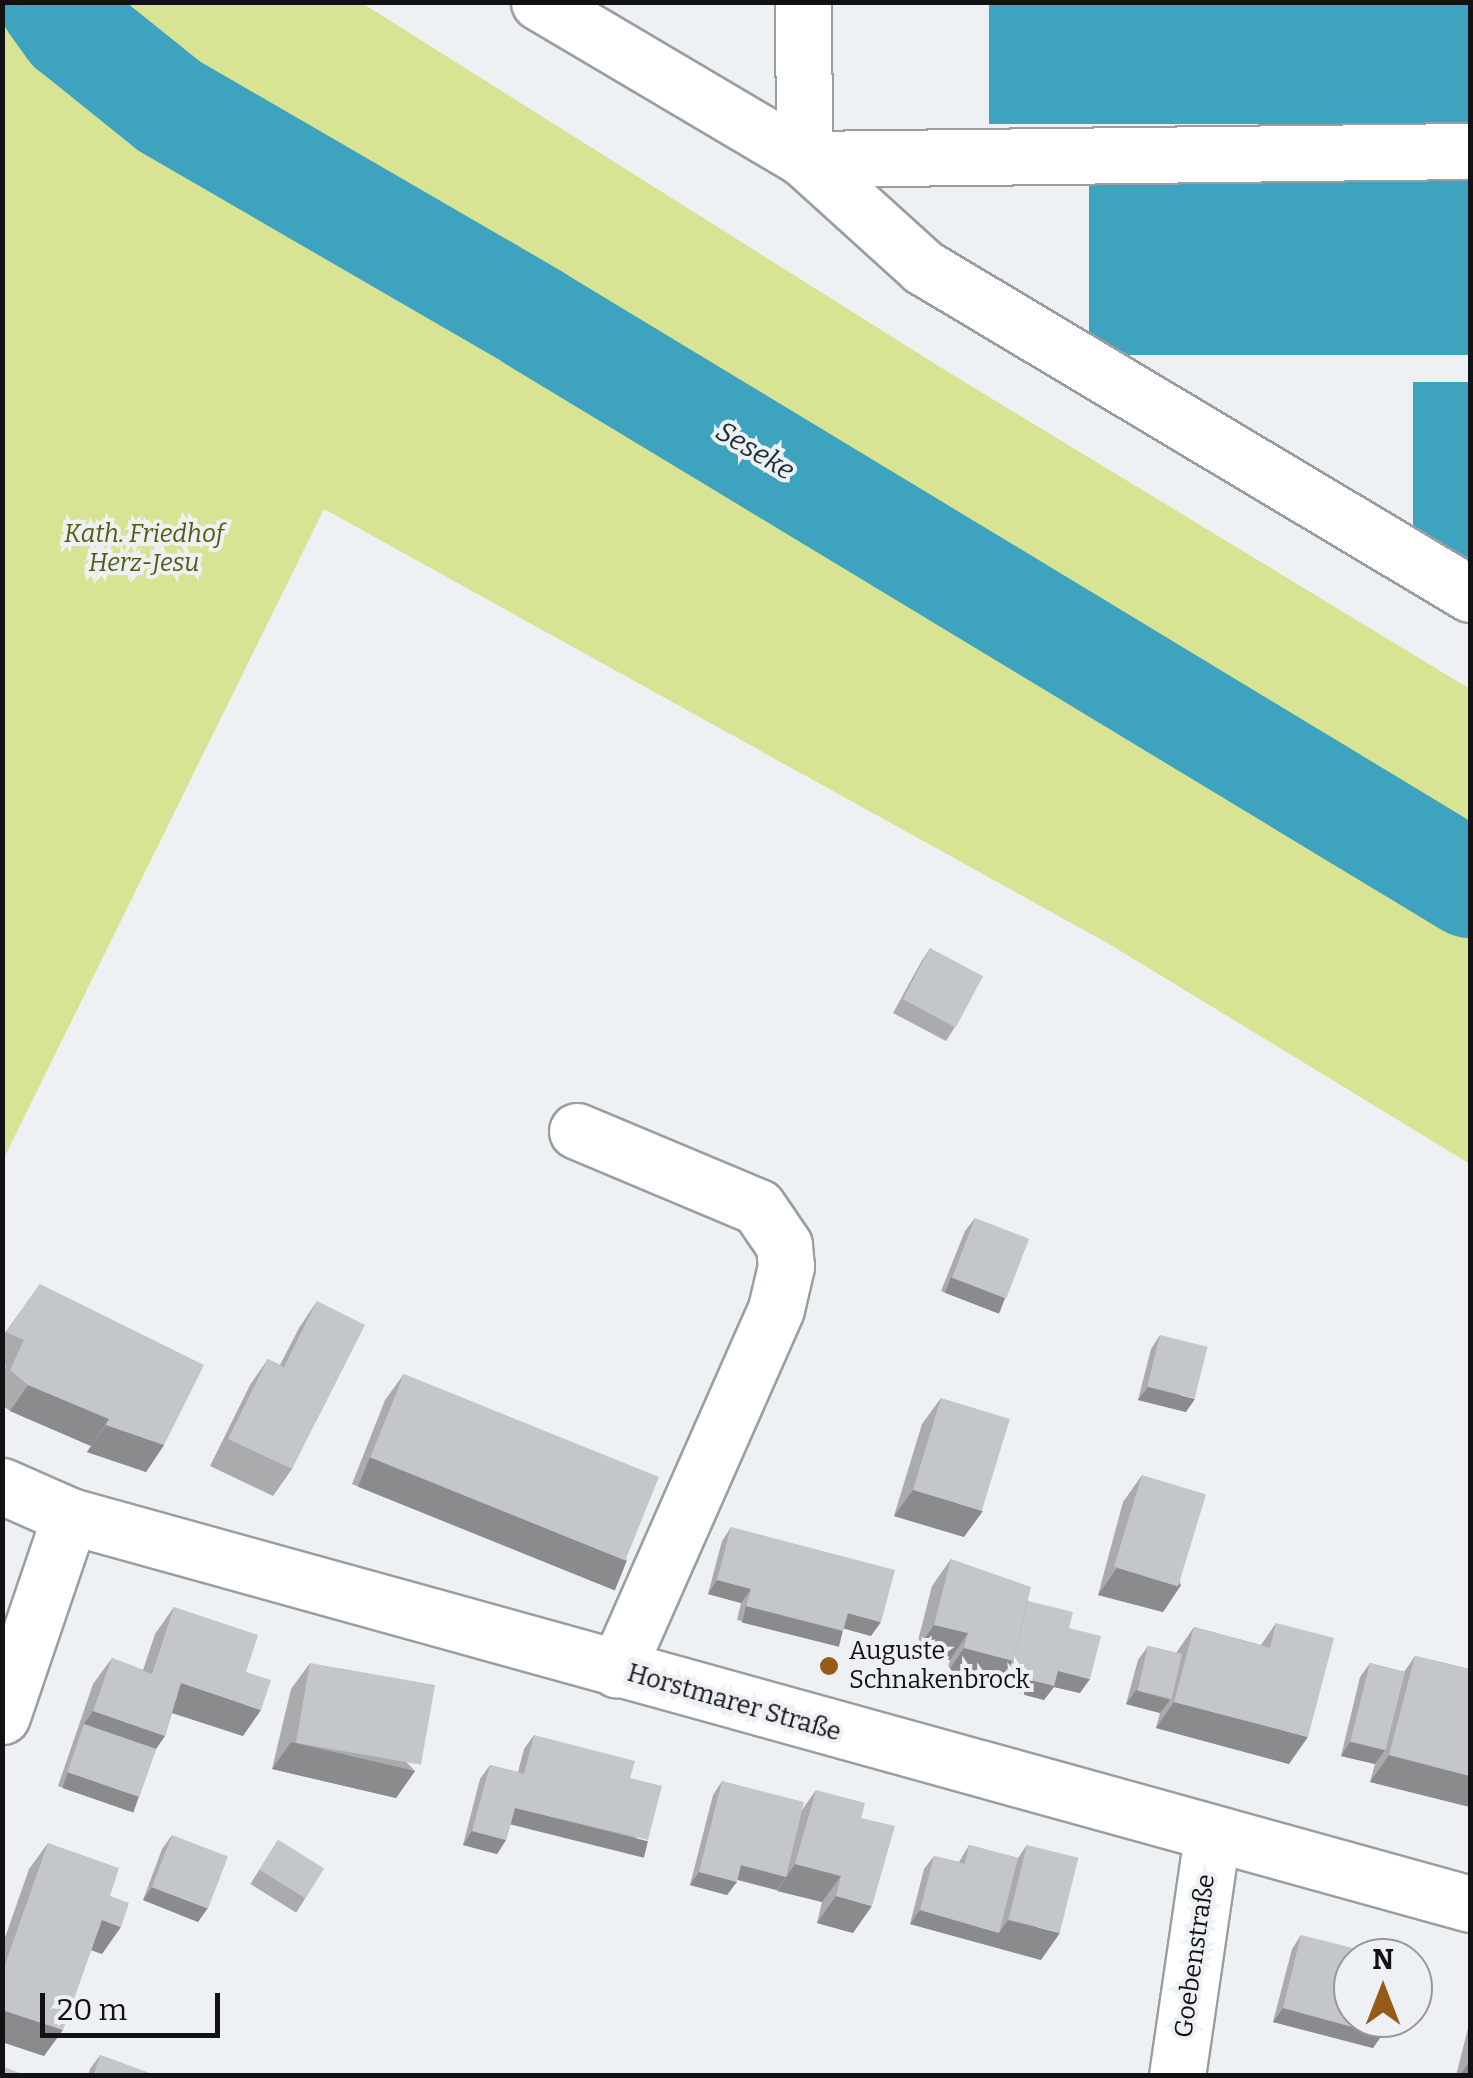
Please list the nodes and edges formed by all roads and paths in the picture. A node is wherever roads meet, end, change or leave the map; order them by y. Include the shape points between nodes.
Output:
1 (538, 2) edge
2 (802, 2) edge
3 (1470, 151) edge
4 (804, 158) junction
5 (1470, 594) edge
6 (578, 1131) dead end
7 (2, 1486) edge
8 (70, 1516) junction
9 (618, 1670) junction
10 (2, 1716) edge
11 (1212, 1837) junction
12 (1470, 1904) edge
13 (1177, 2076) edge

1 - 4 street
2 - 4 street
3 - 4 street
4 - 5 street via 923,267
6 - 9 street via 758,1207 784,1246 786,1266 776,1309
7 - 8 street, Horstmarer Straße
8 - 9 street, Horstmarer Straße
8 - 10 street
9 - 11 street, Horstmarer Straße
11 - 12 street, Horstmarer Straße
11 - 13 street, Goebenstraße

